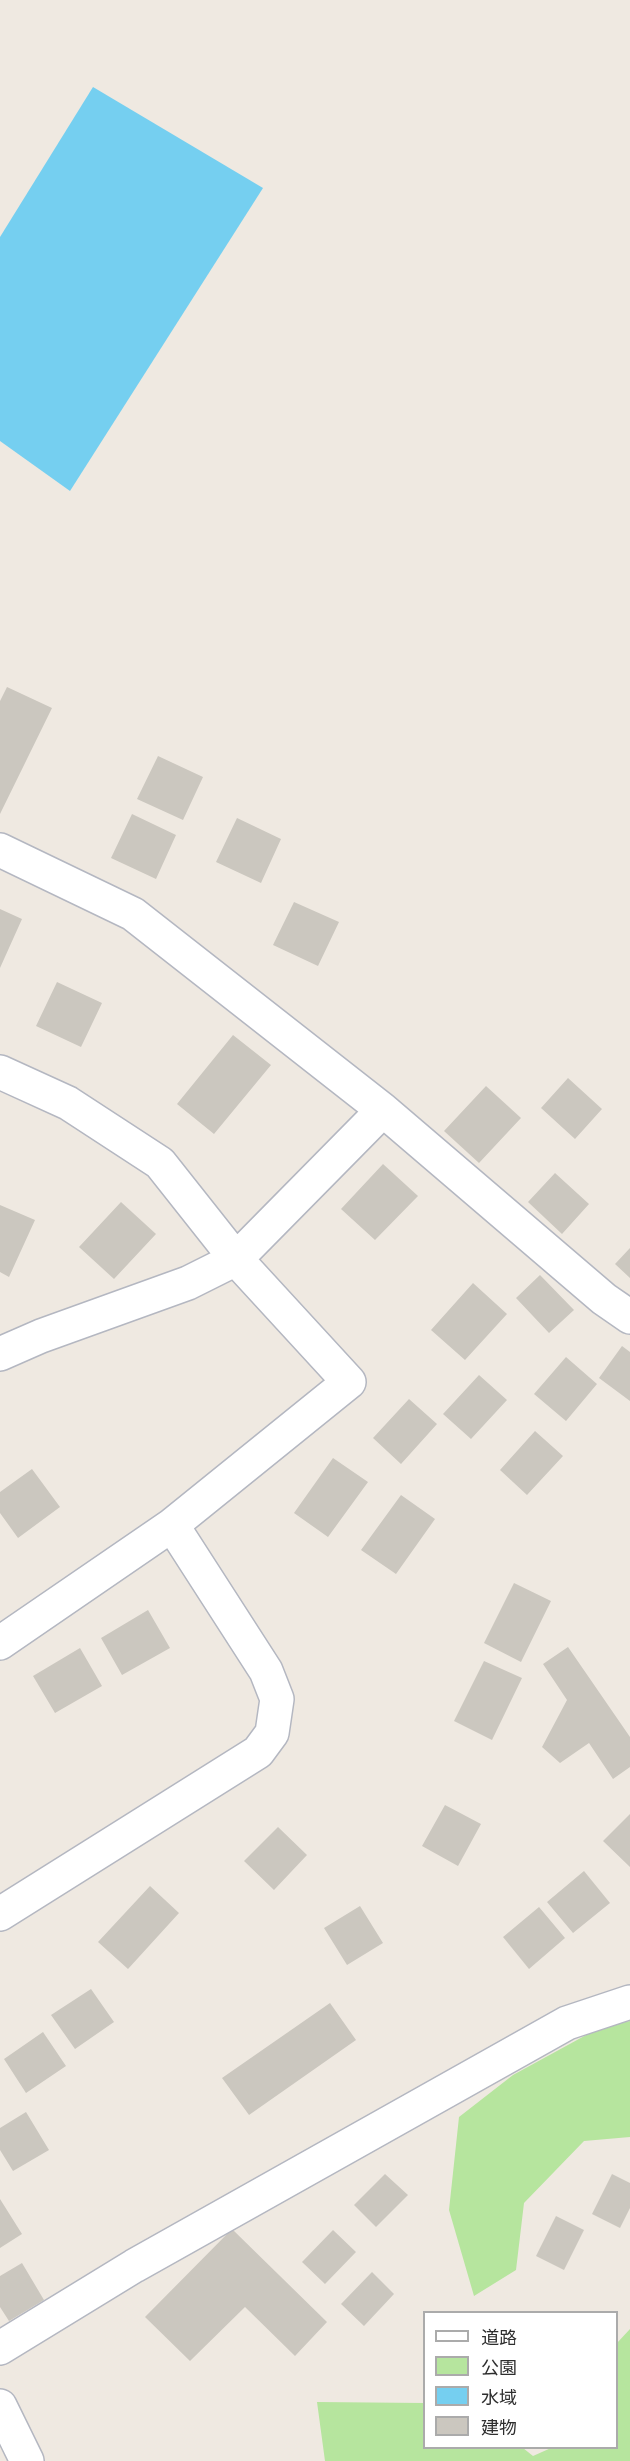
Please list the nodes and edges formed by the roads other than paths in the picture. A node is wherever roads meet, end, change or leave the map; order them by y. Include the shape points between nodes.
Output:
1 (0, 850) edge
2 (0, 1072) edge
3 (383, 1110) junction
4 (236, 1259) junction
5 (630, 1317) edge
6 (0, 1354) edge
7 (172, 1525) junction
8 (0, 1643) edge
9 (0, 1914) edge
10 (630, 2002) edge
11 (0, 2348) edge
12 (0, 2406) edge
13 (27, 2461) edge

1 - 3 street via 133,914
2 - 4 street via 68,1103 160,1163
3 - 4 street
3 - 5 street via 595,1292
4 - 6 street via 188,1283
4 - 7 street via 349,1382
7 - 8 street
7 - 9 street via 266,1671 277,1699 272,1733 258,1752
10 - 11 street via 567,2023 134,2266
12 - 13 street

